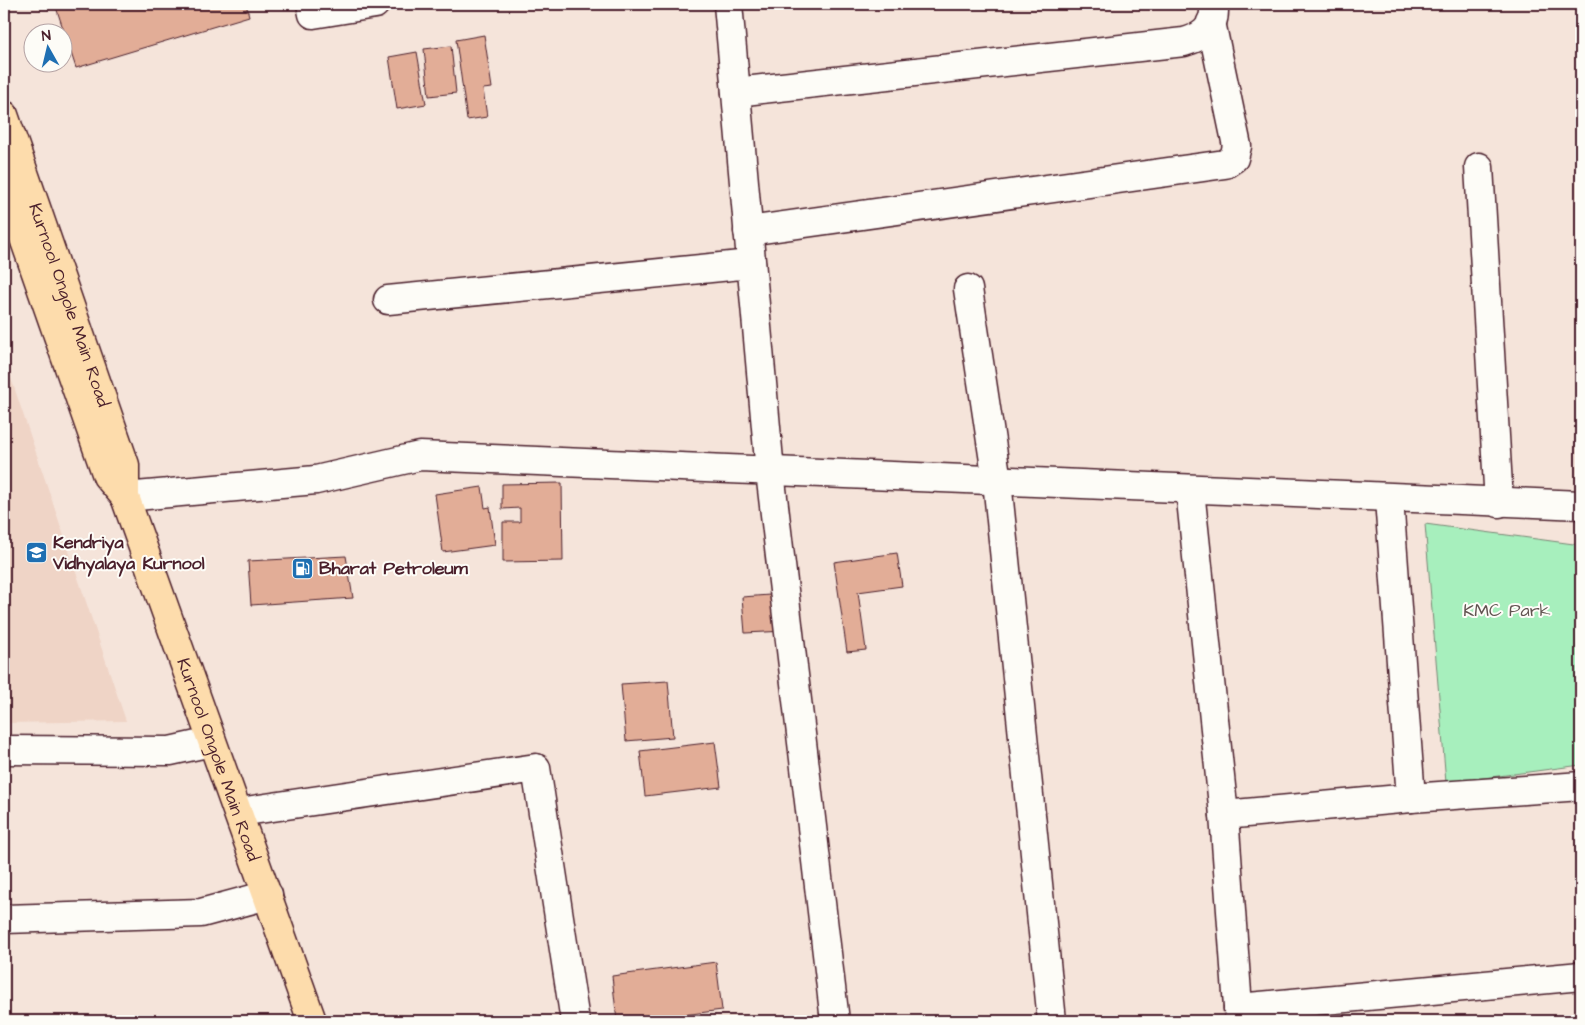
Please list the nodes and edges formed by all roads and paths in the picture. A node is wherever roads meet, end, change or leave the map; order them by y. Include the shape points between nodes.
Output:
1 (311, 4) edge
2 (375, 4) edge
3 (728, 4) edge
4 (1213, 13) edge
5 (736, 92) junction
6 (4, 115) edge
7 (1478, 166) dead end
8 (4, 181) edge
9 (748, 231) junction
10 (751, 264) junction
11 (968, 289) dead end
12 (388, 300) dead end
13 (770, 472) junction
14 (997, 481) junction
15 (1190, 490) junction
16 (125, 498) junction
17 (1389, 499) junction
18 (1499, 502) junction
19 (1581, 505) edge
20 (211, 742) junction
21 (4, 750) edge
22 (1581, 786) edge
23 (1411, 798) junction
24 (239, 812) junction
25 (1224, 816) junction
26 (268, 896) junction
27 (4, 920) edge
28 (1581, 976) edge
29 (1239, 1015) edge
30 (312, 1021) edge
31 (575, 1021) edge
32 (836, 1021) edge
33 (1052, 1021) edge

1 - 2 street via 313,14
3 - 5 street
4 - 5 street via 1206,32 1184,42
4 - 9 street via 1237,146 1234,158 1225,164
5 - 9 street
6 - 16 main road, Kurnool Ongole Main Road via 125,465
7 - 18 street
8 - 16 main road, Kurnool Ongole Main Road via 107,476
9 - 10 street
10 - 12 street
10 - 13 street
11 - 14 street
13 - 14 street
13 - 16 street via 420,456 316,480
13 - 32 street
14 - 15 street
14 - 33 street
15 - 17 street
15 - 25 street
16 - 20 main road, Kurnool Ongole Main Road
17 - 18 street
17 - 23 street
18 - 19 street
20 - 21 street via 170,751
20 - 24 main road, Kurnool Ongole Main Road
22 - 23 street
23 - 25 street
24 - 26 main road, Kurnool Ongole Main Road
24 - 31 street via 536,768
25 - 29 street
26 - 27 street via 201,913
26 - 30 main road, Kurnool Ongole Main Road
28 - 29 street

